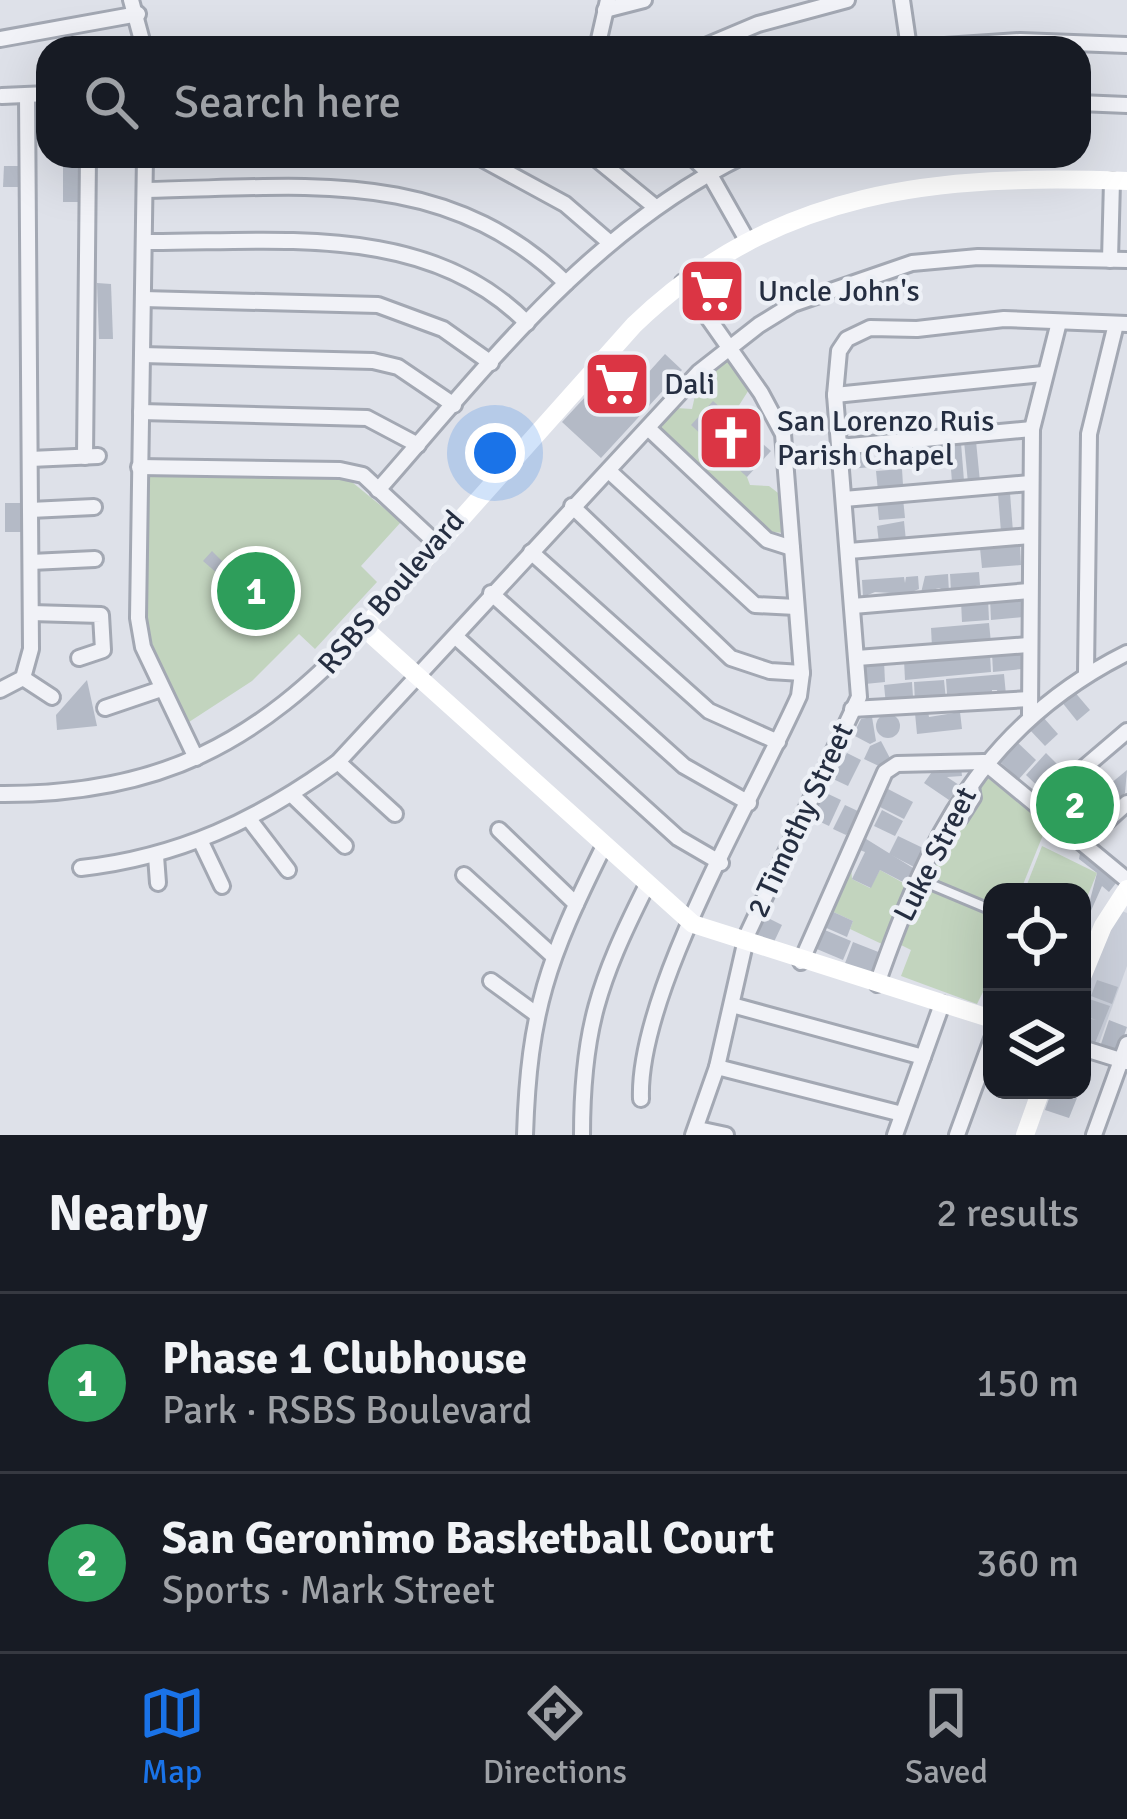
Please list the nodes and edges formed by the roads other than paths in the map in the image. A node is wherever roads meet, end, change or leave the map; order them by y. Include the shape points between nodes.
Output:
1 (644, 0) edge
2 (847, 0) edge
3 (902, 0) edge
4 (606, 5) edge
5 (134, 7) edge
6 (600, 36) edge
7 (729, 36) edge
8 (910, 36) edge
9 (0, 39) edge
10 (1091, 44) edge
11 (1127, 45) edge
12 (27, 95) junction
13 (36, 95) edge
14 (2, 96) edge
15 (1091, 104) edge
16 (1127, 105) edge
17 (88, 168) edge
18 (145, 168) edge
19 (498, 168) edge
20 (608, 168) edge
21 (704, 168) edge
22 (719, 168) edge
23 (709, 173) junction
24 (1119, 181) edge
25 (145, 190) junction
26 (654, 206) junction
27 (747, 240) junction
28 (144, 242) junction
29 (609, 242) junction
30 (1110, 260) junction
31 (1127, 260) edge
32 (683, 282) junction
33 (566, 283) junction
34 (143, 299) junction
35 (1059, 322) junction
36 (527, 323) junction
37 (1122, 324) edge
38 (730, 346) junction
39 (142, 355) junction
40 (491, 363) junction
41 (1043, 374) junction
42 (835, 395) junction
43 (454, 405) junction
44 (140, 412) junction
45 (648, 428) junction
46 (1031, 429) junction
47 (418, 445) junction
48 (838, 447) junction
49 (30, 459) junction
50 (139, 467) junction
51 (609, 471) junction
52 (1030, 483) junction
53 (378, 490) junction
54 (844, 499) junction
55 (572, 506) junction
56 (94, 507) dead end
57 (31, 510) junction
58 (1030, 536) junction
59 (435, 542) junction
60 (792, 548) junction
61 (848, 551) junction
62 (531, 552) junction
63 (94, 559) dead end
64 (31, 562) junction
65 (1029, 591) junction
66 (491, 592) junction
67 (853, 606) junction
68 (796, 607) junction
69 (31, 613) junction
70 (364, 628) junction
71 (456, 637) junction
72 (1028, 644) junction
73 (1127, 652) edge
74 (79, 658) dead end
75 (856, 658) junction
76 (802, 673) junction
77 (1086, 673) junction
78 (23, 678) junction
79 (419, 679) junction
80 (161, 689) junction
81 (0, 690) edge
82 (52, 697) dead end
83 (1030, 707) junction
84 (105, 708) dead end
85 (852, 709) junction
86 (1127, 731) edge
87 (778, 742) junction
88 (196, 758) junction
89 (338, 762) junction
90 (983, 762) junction
91 (0, 794) edge
92 (292, 795) junction
93 (1127, 802) edge
94 (749, 803) junction
95 (1038, 807) junction
96 (395, 814) dead end
97 (249, 819) junction
98 (499, 830) dead end
99 (201, 842) junction
100 (1084, 842) junction
101 (345, 846) dead end
102 (603, 848) junction
103 (156, 856) junction
104 (721, 863) junction
105 (80, 868) dead end
106 (288, 870) dead end
107 (464, 875) dead end
108 (917, 878) junction
109 (1127, 880) edge
110 (158, 883) dead end
111 (222, 886) dead end
112 (646, 887) junction
113 (1127, 890) edge
114 (576, 904) junction
115 (983, 906) edge
116 (693, 924) junction
117 (1091, 937) edge
118 (745, 943) junction
119 (551, 954) junction
120 (801, 962) junction
121 (491, 981) dead end
122 (877, 984) junction
123 (942, 1004) junction
124 (732, 1006) junction
125 (536, 1014) junction
126 (983, 1015) edge
127 (1127, 1044) edge
128 (1091, 1051) edge
129 (923, 1057) junction
130 (1124, 1061) edge
131 (983, 1064) edge
132 (717, 1067) junction
133 (1038, 1099) edge
134 (641, 1100) dead end
135 (902, 1114) junction
136 (696, 1132) edge
137 (526, 1135) edge
138 (582, 1135) edge
139 (726, 1135) edge
140 (895, 1135) edge
141 (958, 1135) edge
142 (1025, 1135) edge
143 (1094, 1135) edge

1 - 4 street
2 - 7 street
3 - 8 street
4 - 6 street
5 - 9 street
10 - 11 street
12 - 13 street
12 - 14 street
12 - 49 street
15 - 16 street
17 - 49 street via 91,456
18 - 25 street
19 - 29 street via 565,205
20 - 26 street
21 - 23 street
22 - 23 street
23 - 26 street
23 - 27 street
24 - 27 street, RSBS Boulevard via 929,183 830,206
24 - 30 street
25 - 28 street
25 - 33 street via 391,191 492,225
26 - 29 street
27 - 32 street, RSBS Boulevard
28 - 34 street
28 - 36 street via 393,250 480,283
29 - 33 street
30 - 31 street
30 - 38 street via 912,263 793,304
32 - 38 street
32 - 59 street, RSBS Boulevard
33 - 36 street
34 - 39 street
34 - 40 street via 378,305 443,328
35 - 37 street, 2 Timothy Street
35 - 41 street
35 - 42 street, 2 Timothy Street via 859,331 839,351
36 - 40 street
37 - 77 street via 1089,434
38 - 45 street
38 - 60 street via 783,434
39 - 43 street via 373,361 398,367
39 - 44 street
40 - 43 street
41 - 42 street
41 - 46 street
42 - 48 street, 2 Timothy Street
43 - 47 street
44 - 47 street via 367,418
44 - 50 street
45 - 51 street
45 - 60 street via 767,540
46 - 48 street
46 - 52 street
47 - 53 street
48 - 54 street, 2 Timothy Street
49 - 57 street
50 - 53 street via 340,470 364,475
50 - 80 street via 138,618
51 - 55 street
51 - 68 street via 755,605
52 - 54 street
52 - 58 street
53 - 59 street
54 - 61 street, 2 Timothy Street
55 - 62 street
55 - 76 street via 731,658
56 - 57 street
57 - 64 street
58 - 61 street
58 - 65 street
59 - 70 street, RSBS Boulevard
60 - 68 street
61 - 67 street, 2 Timothy Street
62 - 66 street
62 - 87 street via 709,711
63 - 64 street
64 - 69 street
65 - 67 street
65 - 72 street
66 - 71 street
66 - 94 street via 685,766
67 - 75 street, 2 Timothy Street
68 - 76 street
69 - 74 street via 101,615 104,650
69 - 78 street
70 - 79 street
70 - 88 street, RSBS Boulevard via 300,693
71 - 79 street
71 - 104 street via 678,838
72 - 75 street
72 - 83 street
73 - 77 street, Luke Street
75 - 85 street, 2 Timothy Street via 859,697
76 - 87 street
77 - 83 street, Luke Street
78 - 81 street
78 - 82 street
79 - 89 street
79 - 102 street
80 - 84 street
80 - 88 street
83 - 85 street
83 - 90 street, Luke Street
85 - 118 street, 2 Timothy Street
86 - 95 street
87 - 94 street
88 - 91 street, RSBS Boulevard via 94,791
89 - 92 street
89 - 96 street
90 - 95 street
90 - 108 street, Luke Street
90 - 120 street via 897,764 885,772
92 - 97 street
92 - 101 street
93 - 100 street
94 - 104 street
95 - 100 street
97 - 99 street
97 - 106 street
98 - 114 street
99 - 103 street
99 - 111 street
100 - 109 street
102 - 112 street
102 - 114 street
103 - 105 street
103 - 110 street
104 - 116 street
107 - 119 street
108 - 115 lane
108 - 122 street, Luke Street
112 - 116 street
112 - 138 street via 588,1025
113 - 117 street
114 - 119 street
116 - 118 street
116 - 134 street via 644,1042
118 - 120 street
118 - 124 street, 2 Timothy Street
119 - 125 street
120 - 122 street
121 - 125 street
122 - 123 street
123 - 126 street
123 - 129 street
124 - 129 street
124 - 132 street, 2 Timothy Street
125 - 137 street
127 - 130 street
128 - 130 street
129 - 135 street
130 - 143 street
131 - 141 street
132 - 135 street
132 - 136 street, 2 Timothy Street
133 - 142 street
135 - 140 street
136 - 139 street

